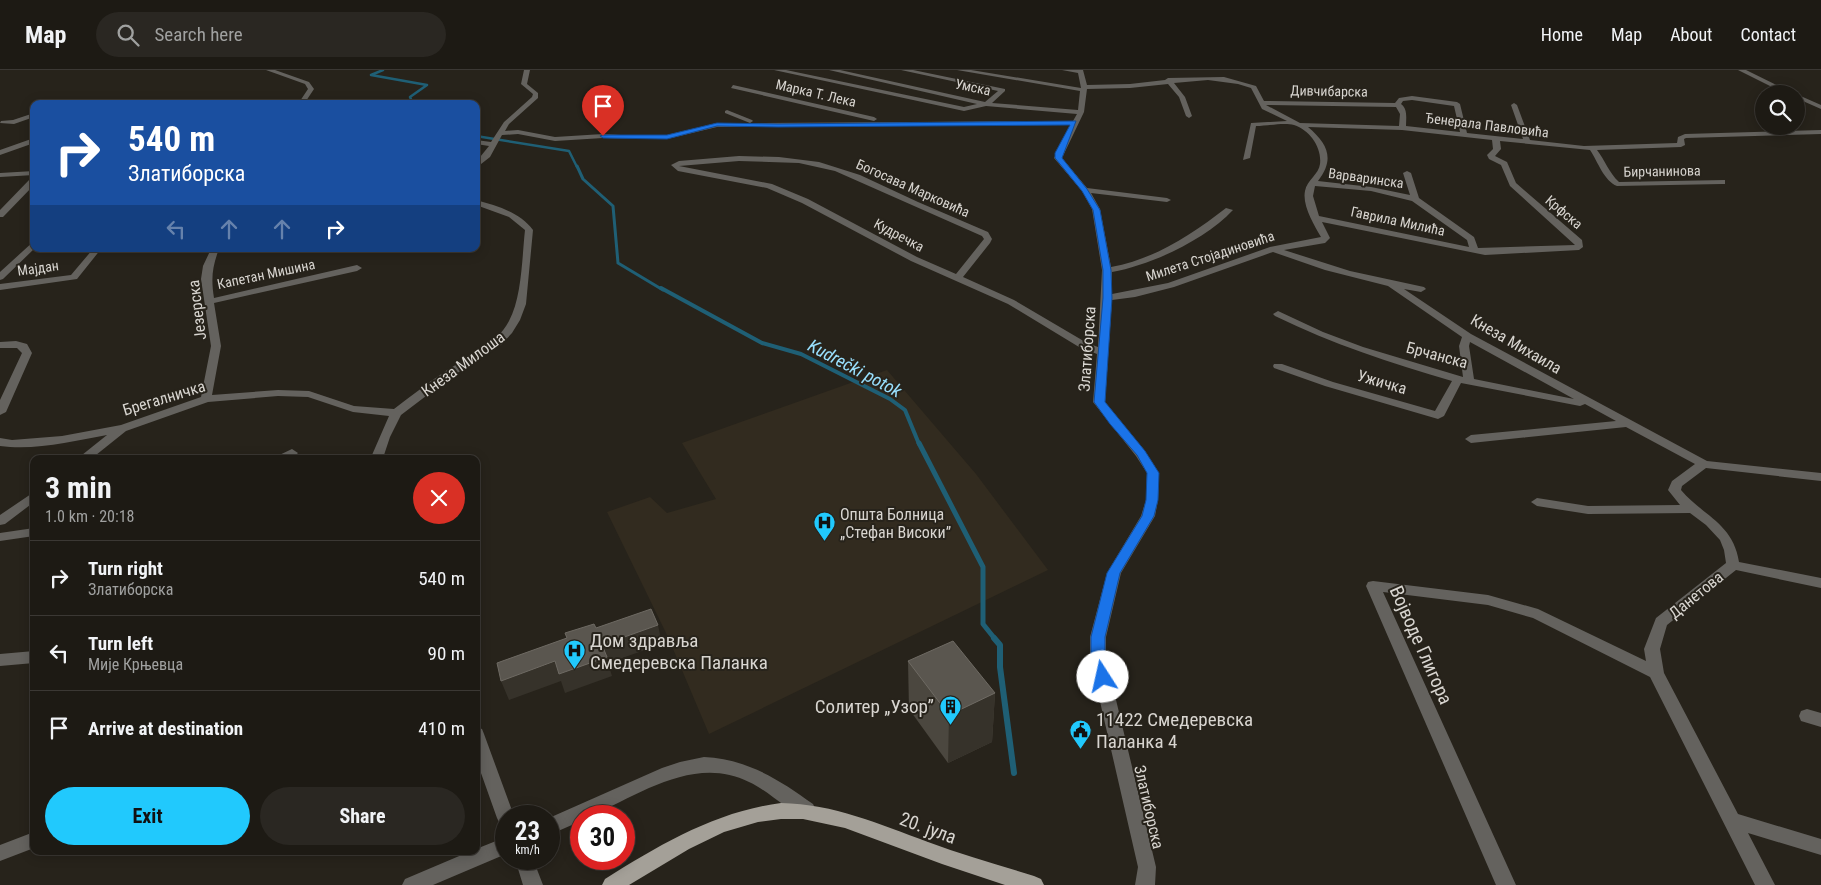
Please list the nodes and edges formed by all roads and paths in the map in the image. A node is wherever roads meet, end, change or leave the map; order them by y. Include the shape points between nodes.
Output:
1 (269, 70) edge
2 (527, 70) edge
3 (777, 70) edge
4 (832, 70) edge
5 (904, 70) edge
6 (960, 70) edge
7 (989, 70) edge
8 (1064, 70) edge
9 (1741, 70) edge
10 (1168, 80) junction
11 (1082, 81) edge
12 (1773, 85) edge
13 (733, 87) dead end
14 (304, 100) edge
15 (1805, 100) edge
16 (1261, 103) junction
17 (986, 104) junction
18 (1514, 104) dead end
19 (1397, 106) junction
20 (1821, 106) edge
21 (727, 112) dead end
22 (1082, 112) junction
23 (30, 116) edge
24 (1189, 116) dead end
25 (1, 123) edge
26 (893, 123) junction
27 (1074, 123) junction
28 (758, 124) junction
29 (1297, 124) junction
30 (1402, 128) junction
31 (1821, 132) edge
32 (1464, 135) junction
33 (497, 139) junction
34 (1496, 140) junction
35 (480, 141) edge
36 (30, 142) edge
37 (1528, 143) junction
38 (1592, 148) junction
39 (0, 153) edge
40 (1246, 158) dead end
41 (480, 161) edge
42 (676, 165) joint
43 (30, 173) edge
44 (1407, 173) dead end
45 (0, 175) edge
46 (1722, 182) dead end
47 (1313, 183) junction
48 (30, 184) edge
49 (1085, 190) junction
50 (1415, 198) junction
51 (1167, 200) dead end
52 (480, 203) edge
53 (1230, 210) dead end
54 (0, 215) edge
55 (1316, 218) junction
56 (30, 248) edge
57 (1273, 249) junction
58 (1474, 249) junction
59 (94, 252) edge
60 (214, 252) edge
61 (357, 268) dead end
62 (1107, 270) junction
63 (0, 277) edge
64 (958, 278) junction
65 (1392, 285) junction
66 (0, 288) edge
67 (1421, 290) dead end
68 (1107, 298) junction
69 (210, 301) junction
70 (1278, 314) dead end
71 (1468, 336) junction
72 (0, 345) edge
73 (1104, 352) junction
74 (1278, 366) dead end
75 (1463, 380) junction
76 (206, 399) junction
77 (1595, 406) junction
78 (0, 412) edge
79 (396, 413) junction
80 (1629, 423) junction
81 (124, 428) junction
82 (1471, 439) dead end
83 (0, 442) edge
84 (292, 453) dead end
85 (88, 455) edge
86 (287, 455) edge
87 (378, 455) edge
88 (1704, 464) junction
89 (1821, 477) edge
90 (30, 499) edge
91 (1537, 502) dead end
92 (1694, 509) junction
93 (0, 521) edge
94 (30, 533) edge
95 (0, 537) edge
96 (1733, 565) junction
97 (1821, 583) edge
98 (30, 657) edge
99 (0, 660) edge
100 (1656, 673) junction
101 (480, 745) edge
102 (501, 805) edge
103 (807, 810) junction
104 (1730, 820) junction
105 (560, 822) edge
106 (30, 842) edge
107 (1821, 847) edge
108 (495, 850) edge
109 (0, 853) edge
110 (528, 870) edge
111 (412, 885) edge
112 (533, 885) edge
113 (612, 885) edge
114 (1034, 885) edge
115 (1145, 885) edge
116 (1506, 885) edge
117 (1764, 885) edge

1 - 14 street via 307,83 311,89
2 - 33 street via 524,84 536,94 535,98 506,122
3 - 17 street via 964,109
4 - 17 street, Умска
5 - 17 street via 1003,90
6 - 11 street
7 - 11 street
8 - 11 street
9 - 12 street
10 - 11 street via 1131,86
10 - 16 street via 1181,77 1240,80 1254,87
10 - 24 street via 1182,97
11 - 22 street
13 - 26 street, Марка Т. Лека
15 - 20 street
16 - 19 street, Дивчибарска
16 - 29 street via 1264,108
17 - 22 street, Умска
18 - 37 street
19 - 30 street via 1401,107 1403,114
19 - 32 street, Дивчибарска via 1401,99 1410,98 1457,104
21 - 28 street
22 - 27 street, Златиборска
23 - 25 street
26 - 27 street
26 - 28 street
27 - 49 street, Златиборска via 1058,158
28 - 33 street via 717,124 667,137 555,139 518,132
29 - 30 street, Ђенерала Павловића
29 - 40 street, Ђенерала Павловића via 1252,125
29 - 47 street via 1315,136 1324,158 1324,167
30 - 32 street, Ђенерала Павловића
31 - 38 street, Ђенерала Павловића via 1685,136 1680,138 1680,145
32 - 34 street, Ђенерала Павловића
33 - 35 street
33 - 41 street
34 - 37 street, Ђенерала Павловића
34 - 58 street, Крфска via 1496,151 1491,156 1504,164 1513,184 1580,245 1577,248 1485,252
36 - 39 street
37 - 38 street, Ђенерала Павловића
38 - 46 street, Бирчанинова via 1608,176 1617,184
42 - 64 street, Кудречка via 678,169 769,186 804,200 914,259
42 - 64 street, Богосава Марковића via 720,158 753,158 812,164 868,180 985,234 988,239
43 - 45 street
44 - 50 street
47 - 50 street, Варваринска via 1371,189
47 - 55 street via 1308,197
48 - 54 street
49 - 51 street
49 - 62 street, Златиборска via 1096,210
50 - 58 street via 1471,239
52 - 79 street, Кнеза Милоша via 514,216 529,230 521,304 516,320 497,343
53 - 62 street via 1189,240 1129,268
55 - 57 street, Милета Стојадиновића via 1326,238 1322,241
55 - 58 street, Гаврила Милића
56 - 63 street
57 - 65 street, Кнеза Михаила via 1321,267
57 - 68 street, Милета Стојадиновића via 1171,285
59 - 66 street, Мајдан via 74,276
60 - 69 street, Језерска via 206,279
61 - 69 street, Капетан Мишина
62 - 68 street, Златиборска
64 - 73 street, Кудречка via 1011,302 1083,345
65 - 67 street, Кнеза Михаила
65 - 71 street, Кнеза Михаила
68 - 73 street, Златиборска
69 - 76 street, Језерска via 216,346
70 - 75 street, Брчанска via 1359,349
71 - 75 street via 1464,346
71 - 77 street, Кнеза Михаила
72 - 78 street via 22,345 27,353
73 - 115 street, Златиборска via 1100,402 1153,473 1148,516 1114,573 1098,637 1098,658 1147,867
74 - 75 street, Ужичка via 1438,416
75 - 77 street, Брчанска
76 - 79 street, Брегалничка via 278,393 309,394 353,409
76 - 81 street, Брегалничка
77 - 80 street, Кнеза Михаила
79 - 87 street, Кнеза Милоша
80 - 82 street
80 - 88 street
81 - 83 street, Брегалничка via 62,440
81 - 85 street
84 - 86 street
88 - 89 street
88 - 92 street, Данетова via 1676,484 1674,490
90 - 93 street
91 - 92 street via 1588,510
92 - 96 street, Данетова via 1724,532
94 - 95 street
96 - 97 street
96 - 100 street, Данетова via 1661,622 1652,649
98 - 99 street
100 - 104 street, Данетова
100 - 116 street, Војводе Глигора via 1538,614 1488,600 1373,586
101 - 102 street
103 - 105 street via 762,779 727,767 702,764 668,774
103 - 113 main road, 20. јула via 759,813 724,824
103 - 114 main road, 20. јула via 823,812
104 - 107 street
104 - 117 street, Данетова
106 - 109 street
108 - 111 street
110 - 112 street

